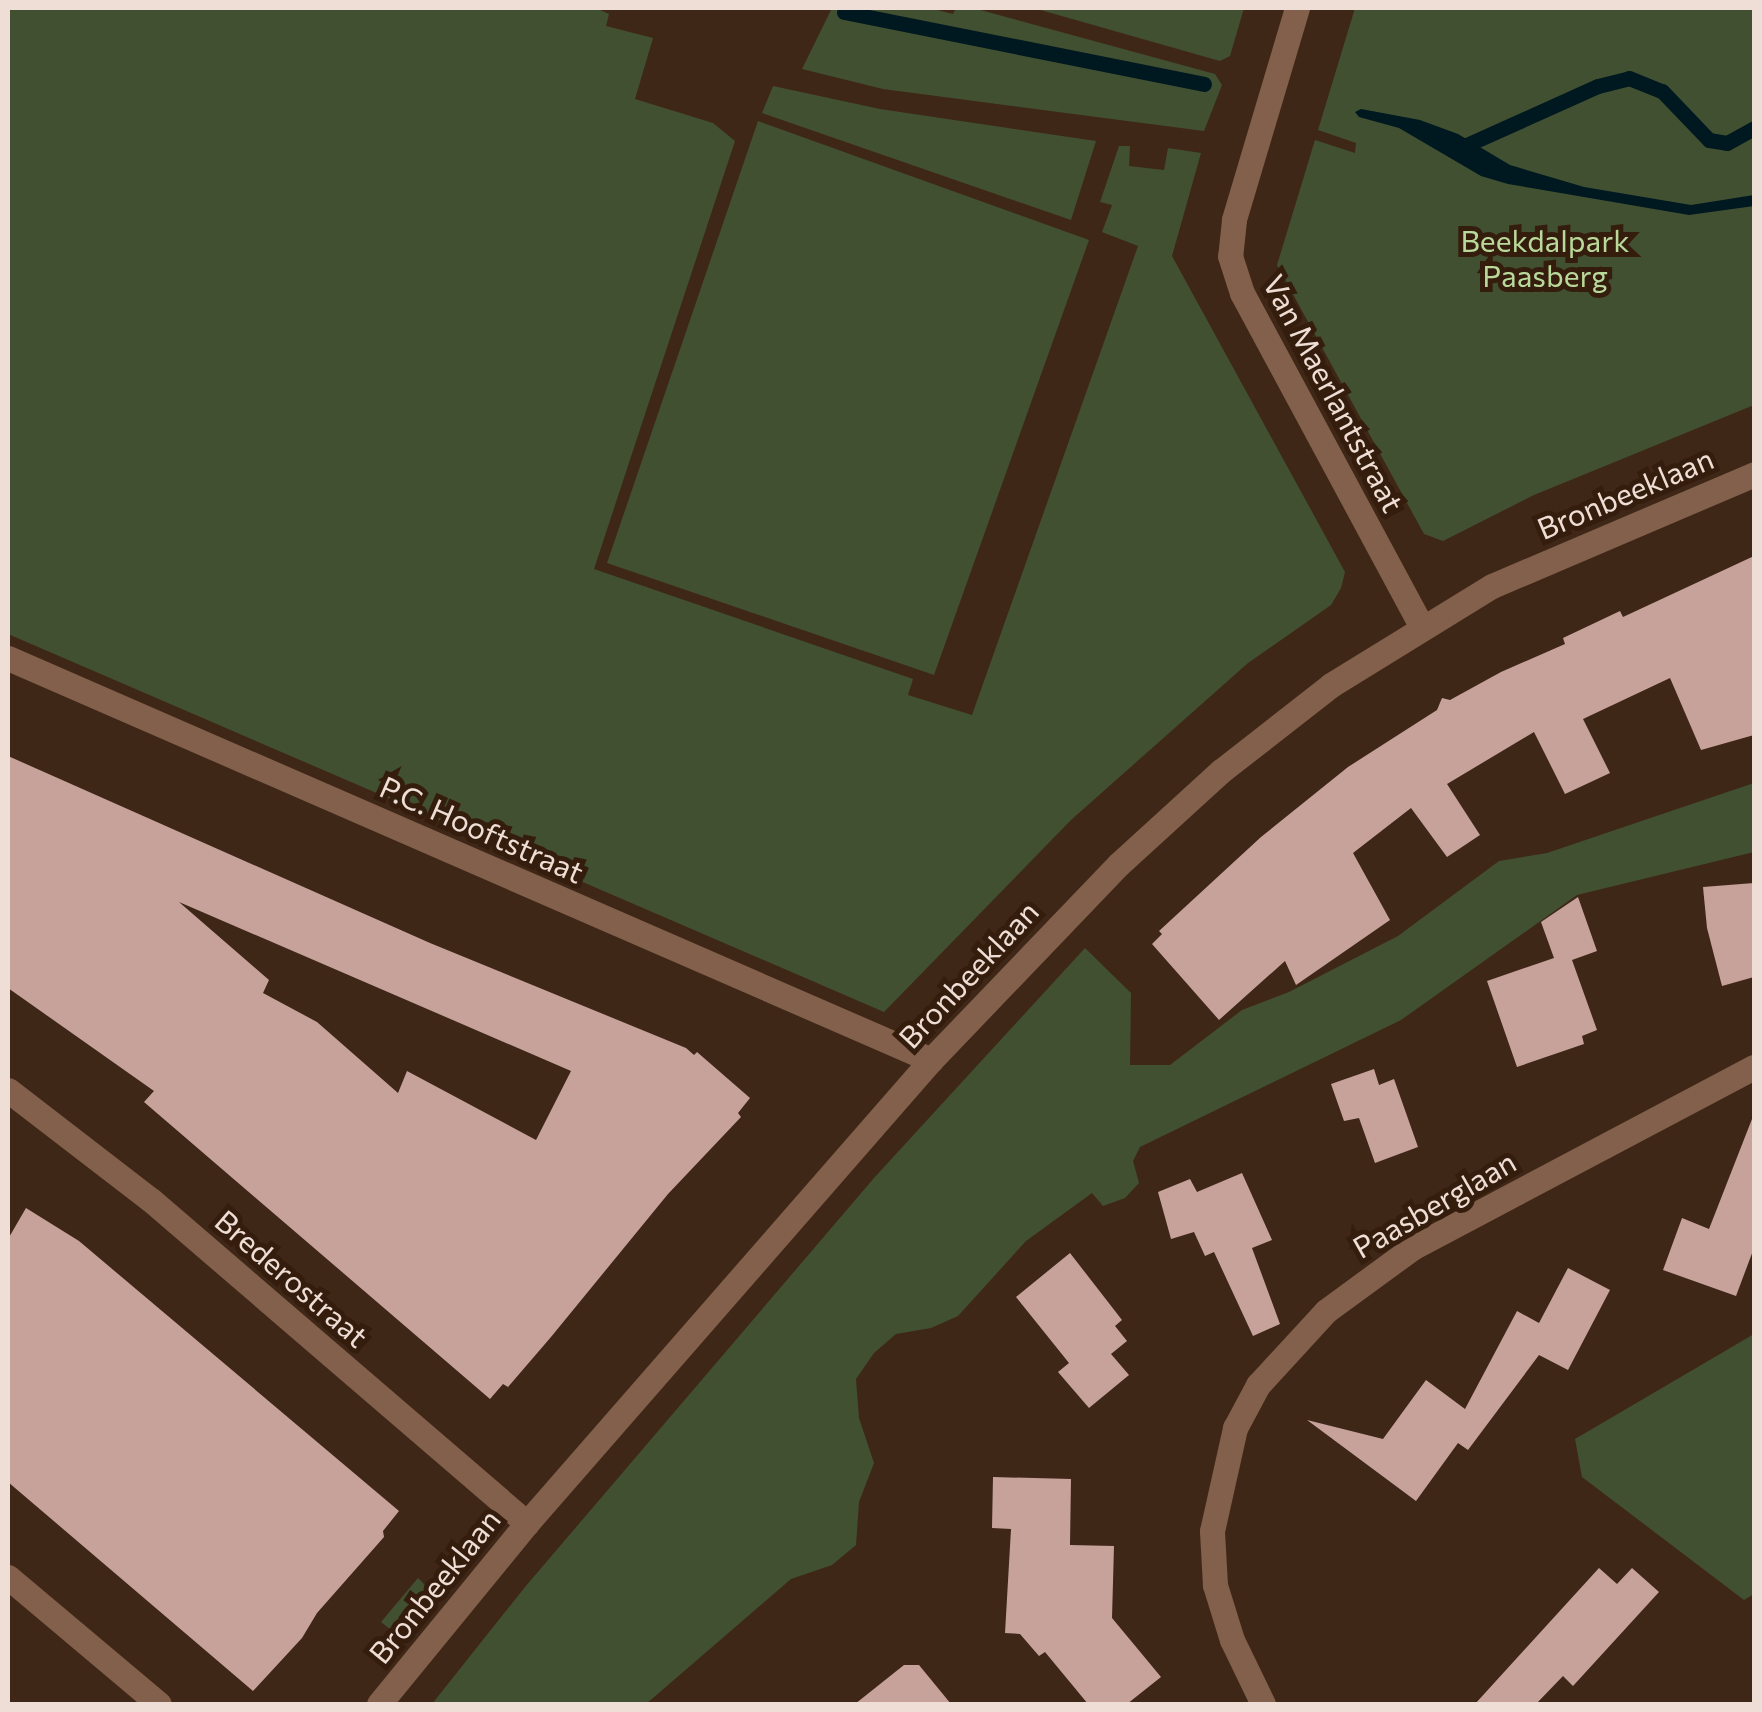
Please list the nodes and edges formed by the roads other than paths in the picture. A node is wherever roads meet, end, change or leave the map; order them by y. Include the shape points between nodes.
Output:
1 (1297, 8) edge
2 (1754, 474) edge
3 (1422, 626) junction
4 (8, 658) edge
5 (931, 1060) junction
6 (1754, 1067) edge
7 (10, 1096) edge
8 (528, 1523) junction
9 (8, 1577) edge
10 (160, 1704) edge
11 (379, 1704) edge
12 (1262, 1704) edge

1 - 3 street, Van Maerlantstraat via 1239,203 1230,256 1242,293
2 - 3 street, Bronbeeklaan via 1507,579
3 - 5 street, Bronbeeklaan via 1221,771 1119,864
4 - 5 street, P.C. Hooftstraat
5 - 8 street, Bronbeeklaan
6 - 12 street, Paasberglaan via 1412,1248 1326,1312 1258,1385 1235,1428 1212,1531 1215,1585
7 - 8 street, Brederostraat via 151,1200
8 - 11 street, Bronbeeklaan
9 - 10 street

